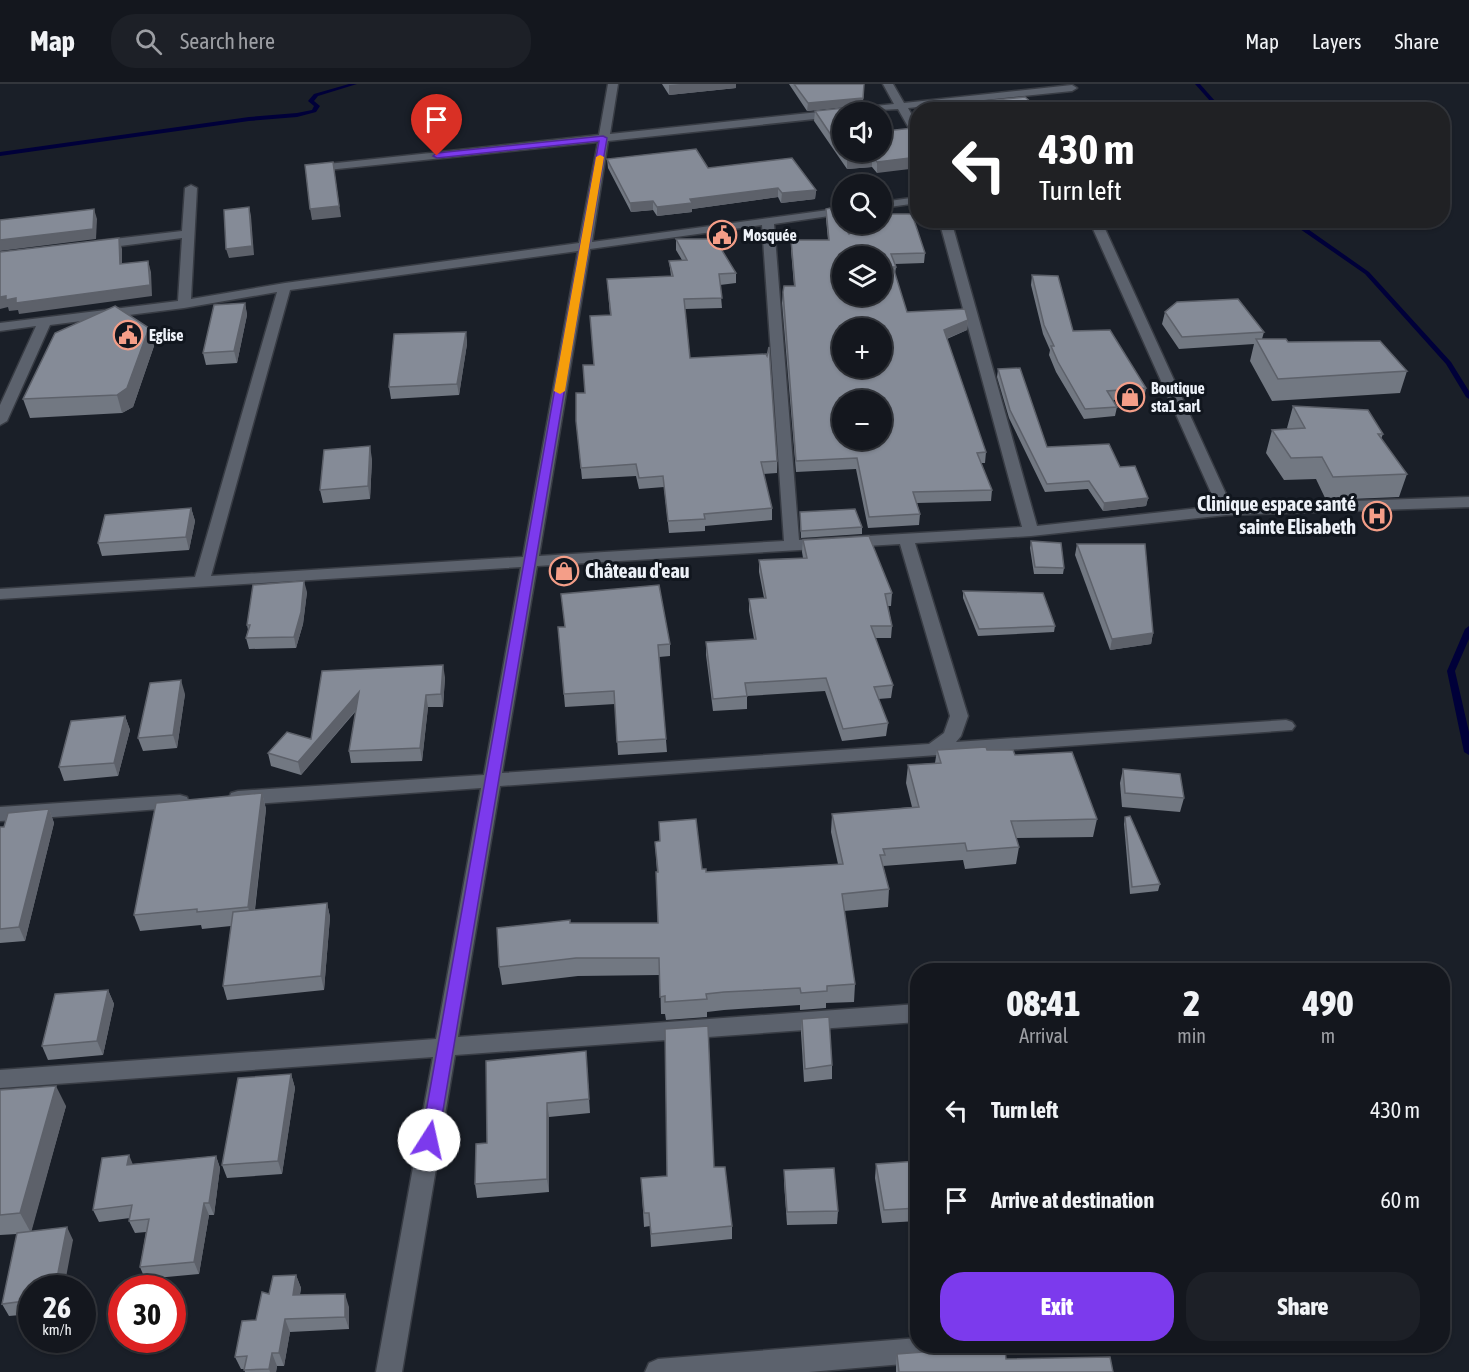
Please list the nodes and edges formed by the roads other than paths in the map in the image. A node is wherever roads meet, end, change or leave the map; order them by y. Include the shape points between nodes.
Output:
1 (613, 84) edge
2 (888, 84) edge
3 (1072, 88) dead end
4 (941, 102) edge
5 (910, 105) edge
6 (903, 106) junction
7 (892, 107) edge
8 (832, 113) edge
9 (910, 120) edge
10 (603, 138) junction
11 (318, 168) edge
12 (191, 188) dead end
13 (910, 201) edge
14 (892, 204) edge
15 (832, 213) edge
16 (768, 222) junction
17 (947, 228) edge
18 (1099, 228) edge
19 (190, 234) junction
20 (585, 246) junction
21 (83, 247) edge
22 (285, 287) junction
23 (184, 304) junction
24 (45, 321) junction
25 (0, 327) edge
26 (0, 421) edge
27 (1469, 502) edge
28 (1226, 510) junction
29 (1031, 531) junction
30 (906, 538) junction
31 (792, 545) junction
32 (530, 561) junction
33 (202, 581) junction
34 (0, 594) edge
35 (1286, 726) dead end
36 (933, 750) junction
37 (492, 780) junction
38 (223, 799) edge
39 (199, 800) edge
40 (0, 814) edge
41 (910, 1014) edge
42 (446, 1047) junction
43 (0, 1079) edge
44 (910, 1351) edge
45 (389, 1372) edge
46 (658, 1372) edge

1 - 10 street
2 - 6 street
3 - 4 street
5 - 6 street
6 - 7 street
6 - 9 street
8 - 10 street
10 - 11 street
10 - 20 street
12 - 19 street
13 - 14 street
15 - 16 street
16 - 20 street
16 - 31 street
17 - 29 street
18 - 28 street
19 - 21 street
19 - 23 street
20 - 22 street
20 - 32 street
22 - 23 street
22 - 33 street
23 - 24 street
24 - 25 street
24 - 26 street
27 - 28 street
28 - 29 street
29 - 30 street
30 - 31 street
30 - 36 street via 959,716 952,736
31 - 32 street
32 - 33 street
32 - 37 street
33 - 34 street
35 - 36 street
36 - 37 street
37 - 38 street
37 - 42 street
39 - 40 street
41 - 42 street
42 - 43 street
42 - 45 street
44 - 46 street

